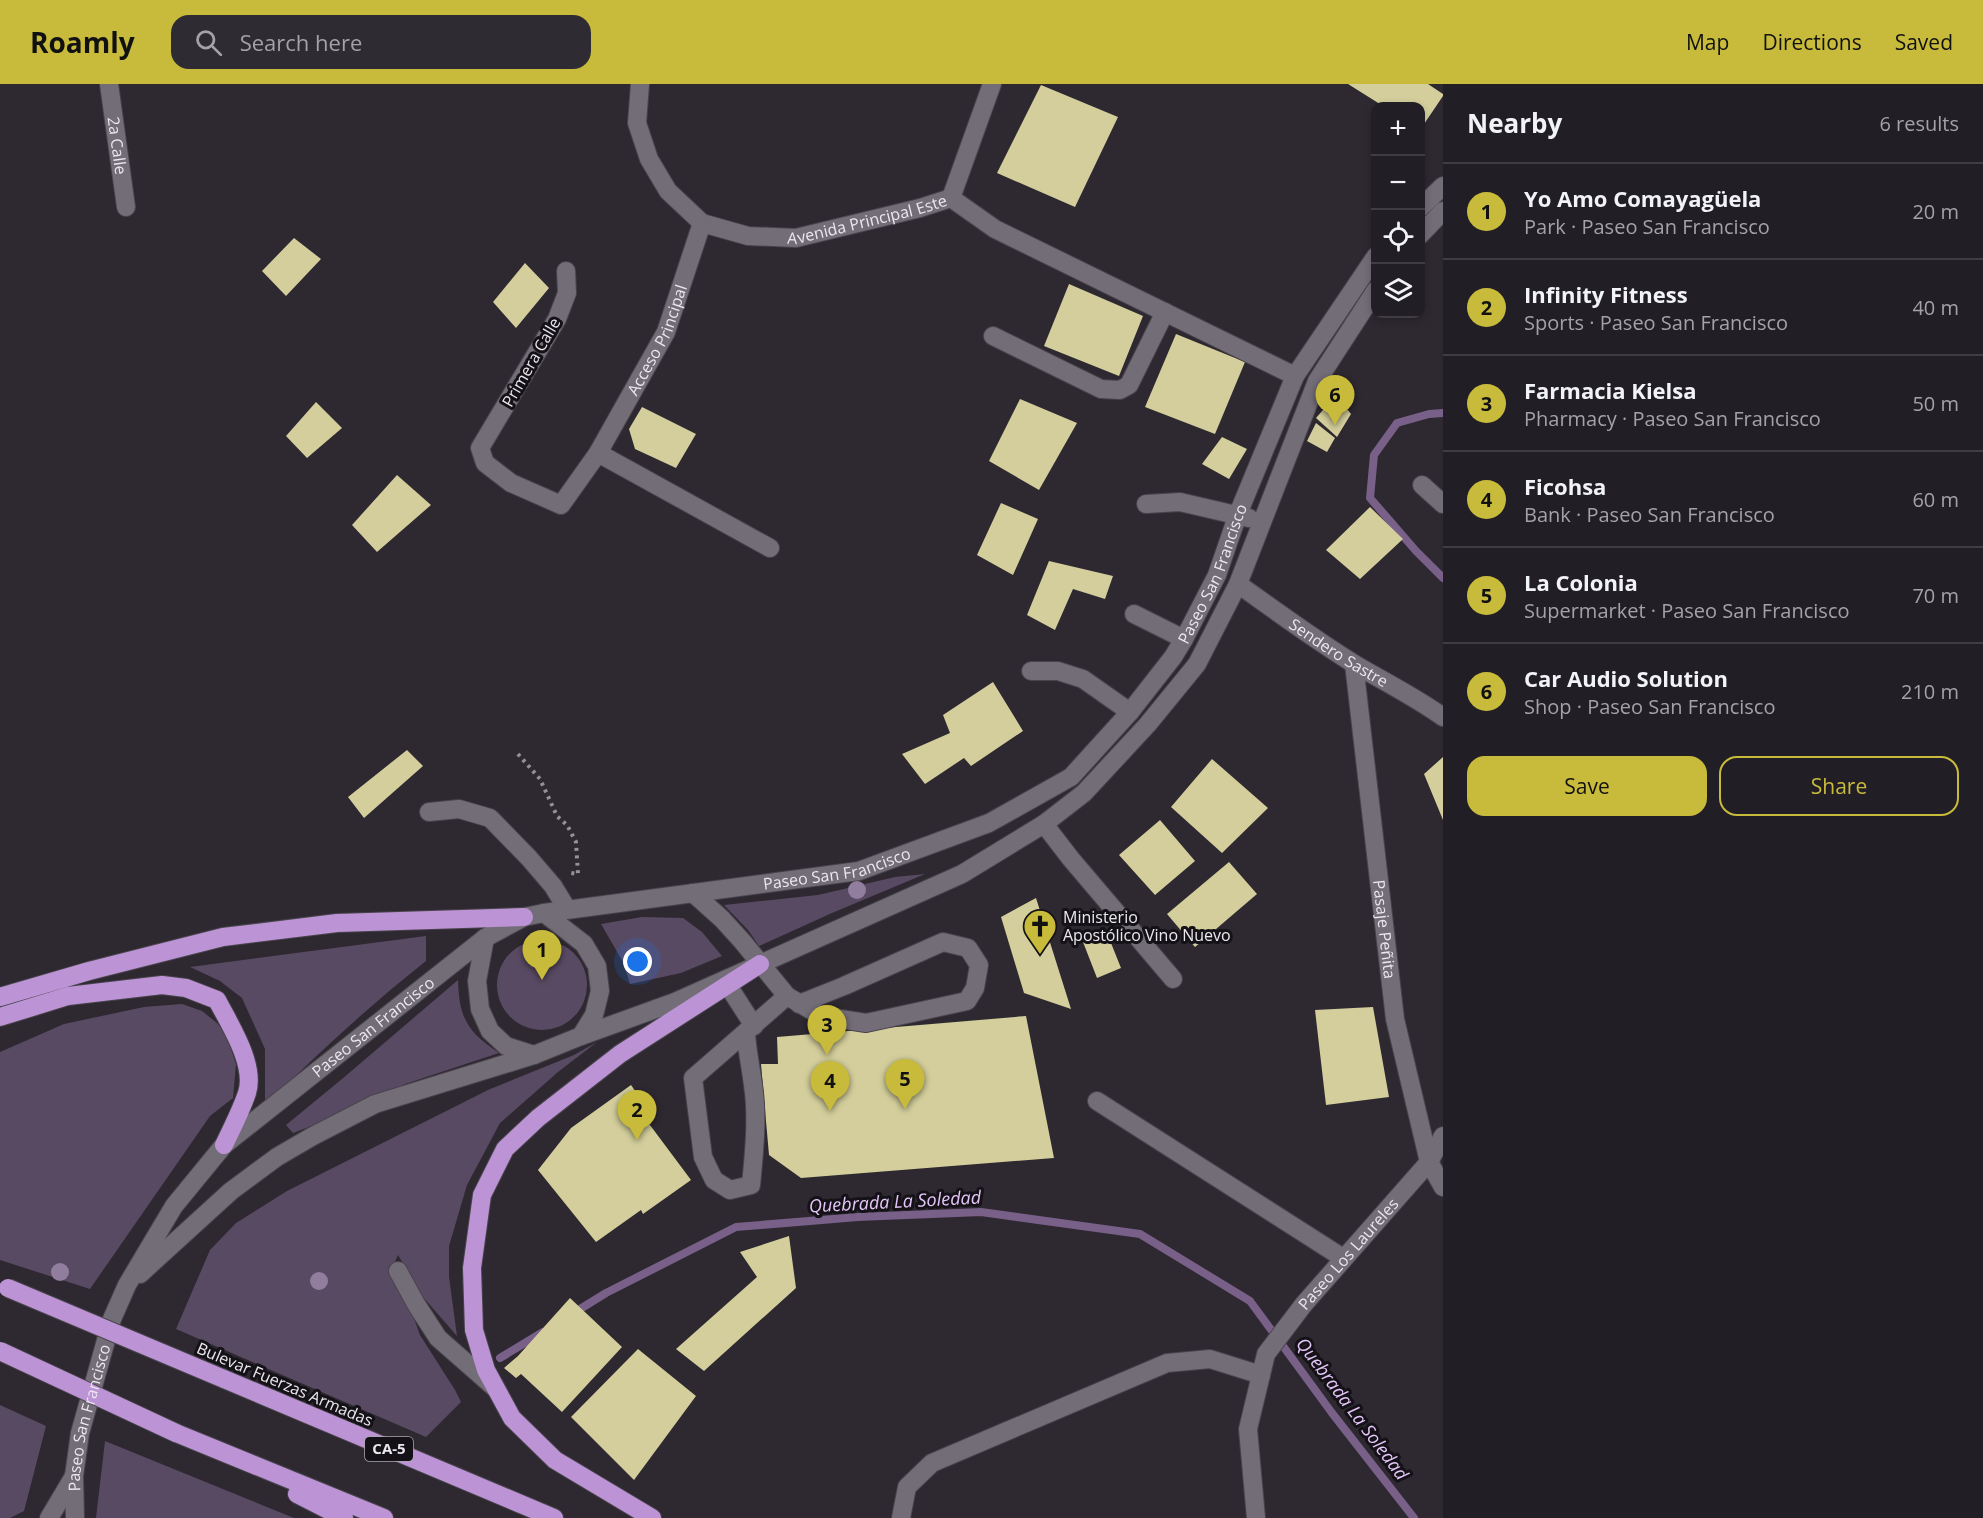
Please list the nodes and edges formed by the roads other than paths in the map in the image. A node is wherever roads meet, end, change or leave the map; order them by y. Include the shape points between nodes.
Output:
1 (109, 84) edge
2 (640, 84) edge
3 (992, 84) edge
4 (1443, 186) edge
5 (951, 198) junction
6 (1425, 203) edge
7 (126, 207) dead end
8 (1441, 215) edge
9 (702, 223) junction
10 (1425, 230) edge
11 (1371, 263) edge
12 (566, 271) dead end
13 (1371, 298) edge
14 (1165, 312) junction
15 (993, 336) dead end
16 (1295, 376) junction
17 (480, 448) joint
18 (598, 453) junction
19 (1422, 484) dead end
20 (1146, 504) dead end
21 (1443, 504) edge
22 (1238, 514) junction
23 (1262, 522) junction
24 (770, 548) dead end
25 (1238, 584) junction
26 (1134, 614) dead end
27 (1184, 639) junction
28 (1354, 664) junction
29 (1031, 671) dead end
30 (1130, 712) junction
31 (1443, 717) edge
32 (429, 812) dead end
33 (1044, 824) junction
34 (693, 893) junction
35 (567, 909) junction
36 (544, 913) junction
37 (524, 917) junction
38 (485, 938) junction
39 (760, 964) junction
40 (1173, 979) dead end
41 (727, 984) junction
42 (0, 997) edge
43 (793, 1000) junction
44 (0, 1017) edge
45 (750, 1030) junction
46 (580, 1036) junction
47 (534, 1056) junction
48 (1097, 1101) dead end
49 (1443, 1136) edge
50 (224, 1145) junction
51 (1429, 1162) junction
52 (1443, 1187) edge
53 (1343, 1258) junction
54 (398, 1271) dead end
55 (127, 1285) junction
56 (4, 1287) edge
57 (0, 1351) edge
58 (1261, 1375) junction
59 (496, 1389) junction
60 (179, 1434) junction
61 (74, 1476) junction
62 (49, 1518) edge
63 (75, 1518) edge
64 (344, 1518) edge
65 (384, 1518) edge
66 (554, 1518) edge
67 (652, 1518) edge
68 (900, 1518) edge
69 (1256, 1518) edge

1 - 7 street, 2a Calle
2 - 9 street, Avenida Principal Este via 638,123 649,159 668,191
3 - 5 street
4 - 6 street
5 - 9 street, Avenida Principal Este via 796,238 748,236
5 - 14 street, Avenida Principal Este via 995,229
8 - 10 street
9 - 18 street, Acceso Principal via 666,332
11 - 16 street, Paseo San Francisco
12 - 17 street, Primera Calle via 567,293 557,319
13 - 23 street, Paseo San Francisco via 1317,381
14 - 15 street via 1129,385 1120,390 1101,389
14 - 16 street, Avenida Principal Este
16 - 22 street, Paseo San Francisco
17 - 18 street, Acceso Principal via 485,463 511,483 561,505
18 - 24 street
19 - 21 street
20 - 22 street via 1180,501
22 - 23 street
22 - 27 street, Paseo San Francisco via 1217,575
23 - 25 street, Paseo San Francisco
25 - 28 street, Sendero Sastre
25 - 33 street, Paseo San Francisco via 1190,673 1084,793
26 - 27 street
27 - 30 street, Paseo San Francisco
28 - 31 street, Sendero Sastre
28 - 51 street, Pasaje Peñita via 1395,1019
29 - 30 street via 1058,671 1083,679
30 - 34 street, Paseo San Francisco via 1071,777 988,823 859,871
32 - 35 street via 459,809 490,818 553,886
33 - 39 street, Paseo San Francisco via 962,874
33 - 40 street
34 - 35 street, Paseo San Francisco
34 - 39 street via 722,919
35 - 36 street, Paseo San Francisco
36 - 37 street, Paseo San Francisco
36 - 46 street via 584,944 597,966 600,991 594,1015
37 - 38 street, Paseo San Francisco
37 - 42 highway via 337,923 223,936
38 - 47 street via 477,981 480,1009 490,1031 506,1046
38 - 50 street, Paseo San Francisco
39 - 41 highway
39 - 43 street
39 - 46 street, Paseo San Francisco via 675,1002
41 - 45 street
41 - 59 highway via 620,1054 505,1149 482,1195 472,1268 474,1330
43 - 43 street via 821,1016 866,1023 967,1001 975,988 979,964 968,948 943,942 844,986
43 - 45 street
44 - 50 highway via 69,996 162,985 186,988 217,1000 248,1068 248,1091
45 - 45 street via 693,1078 703,1157 714,1180 730,1190 751,1185 754,1087 747,1055
46 - 47 street, Paseo San Francisco
47 - 55 street, Paseo San Francisco via 375,1104 313,1136 231,1191
48 - 53 street
49 - 51 street, Paseo Los Laureles
50 - 55 street, Paseo San Francisco via 174,1206
51 - 52 street, Pasaje Peñita
51 - 53 street, Paseo Los Laureles
53 - 58 street, Paseo Los Laureles via 1266,1354
54 - 59 street via 438,1338
55 - 61 street, Paseo San Francisco via 109,1330 80,1433
56 - 66 highway, Bulevar Fuerzas Armadas / CA-5, bridge
57 - 60 highway, bridge
58 - 68 street via 1210,1359 1167,1363 932,1463 907,1487
58 - 69 street, Paseo Los Laureles via 1248,1429
59 - 67 highway via 512,1418 555,1460
60 - 64 highway
60 - 65 highway
61 - 62 street
61 - 63 street, Paseo San Francisco

